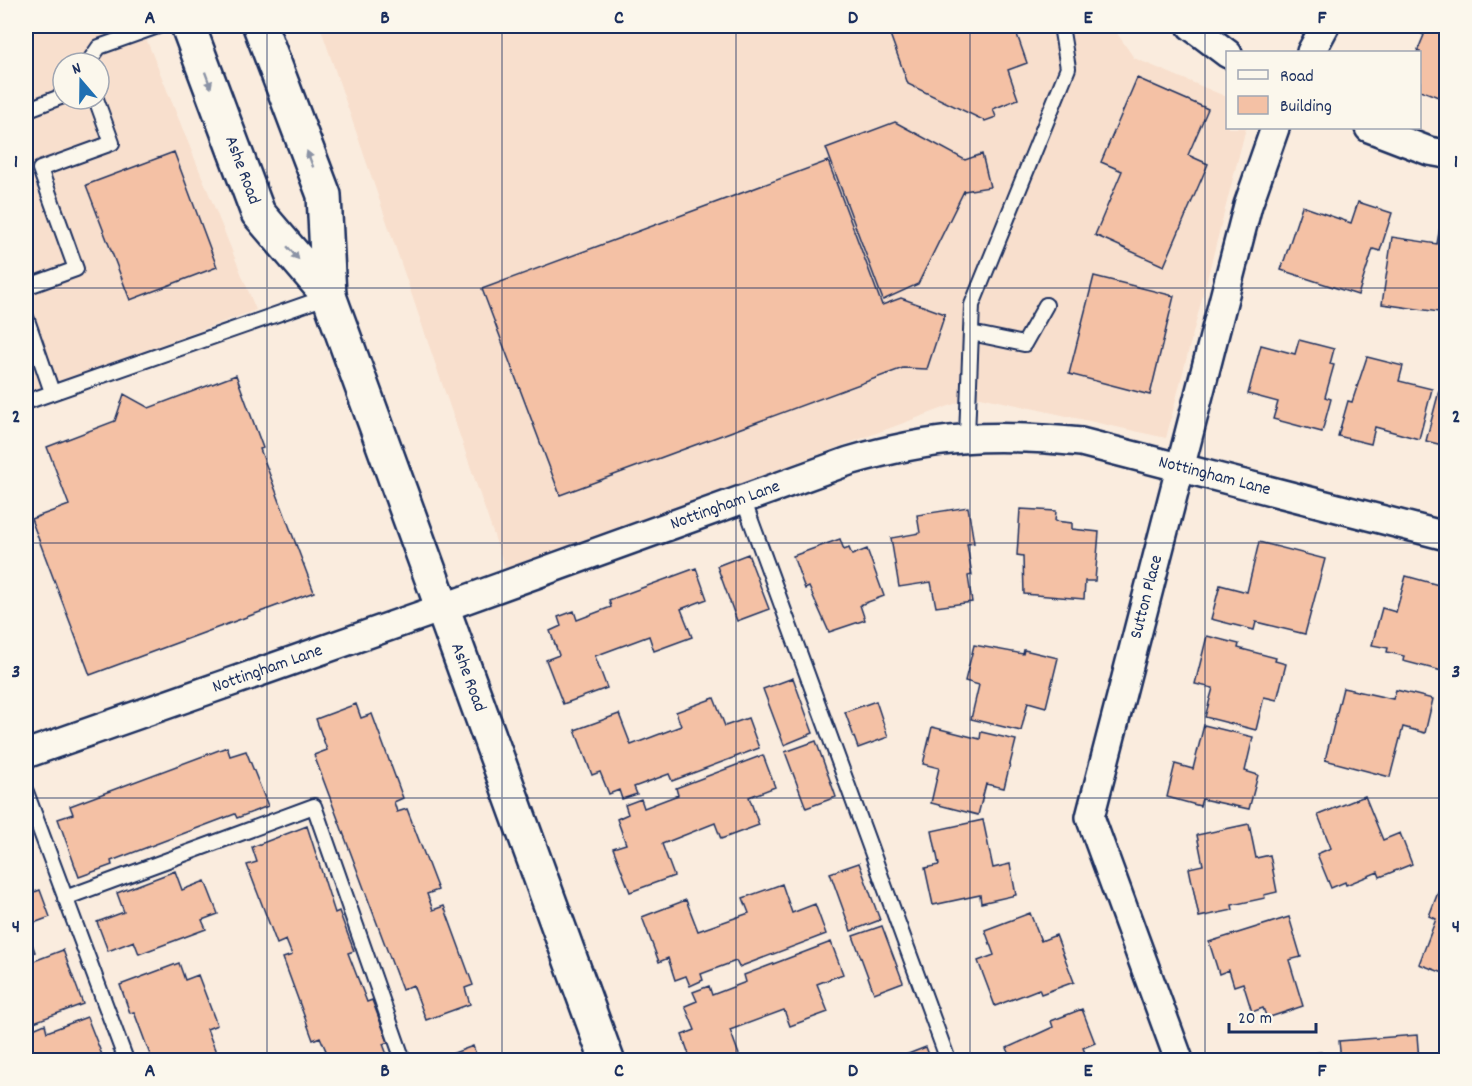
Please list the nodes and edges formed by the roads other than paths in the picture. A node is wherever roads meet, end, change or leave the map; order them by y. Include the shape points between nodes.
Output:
1 (158, 26) edge
2 (188, 26) edge
3 (260, 26) edge
4 (1061, 26) edge
5 (1191, 26) edge
6 (1325, 26) edge
7 (125, 31) edge
8 (96, 51) edge
9 (1312, 51) edge
10 (1226, 53) edge
11 (51, 101) edge
12 (26, 110) edge
13 (100, 111) edge
14 (1275, 129) edge
15 (1372, 129) edge
16 (1446, 154) edge
17 (26, 287) edge
18 (329, 296) junction
19 (1046, 305) dead end
20 (26, 316) edge
21 (971, 333) junction
22 (52, 392) junction
23 (26, 402) edge
24 (967, 436) junction
25 (1180, 467) junction
26 (743, 499) junction
27 (1446, 536) edge
28 (442, 608) junction
29 (26, 754) edge
30 (26, 792) edge
31 (65, 898) junction
32 (126, 1060) edge
33 (403, 1060) edge
34 (607, 1060) edge
35 (948, 1060) edge
36 (1179, 1060) edge

1 - 7 lane
2 -> 18 street, Ashe Road via 258,213
18 -> 3 street, Ashe Road via 324,195
4 - 21 lane via 1068,68 972,305
5 - 10 street
6 - 9 street
7 - 8 lane
11 - 12 lane
13 - 17 lane via 112,143 40,169 76,269
14 - 25 street, Sutton Place via 1248,205
15 - 16 street
18 - 22 lane
18 - 28 street, Ashe Road
19 - 21 lane via 1024,344
20 - 22 lane
21 - 24 lane
22 - 23 lane
24 - 25 street, Nottingham Lane via 1081,442
24 - 26 street, Nottingham Lane via 903,445
25 - 27 street, Nottingham Lane
25 - 36 street, Sutton Place via 1090,817
26 - 28 street, Nottingham Lane
26 - 35 lane
28 - 29 street, Nottingham Lane
28 - 34 street, Ashe Road
30 - 31 lane
31 - 32 lane
31 - 33 lane via 314,806

